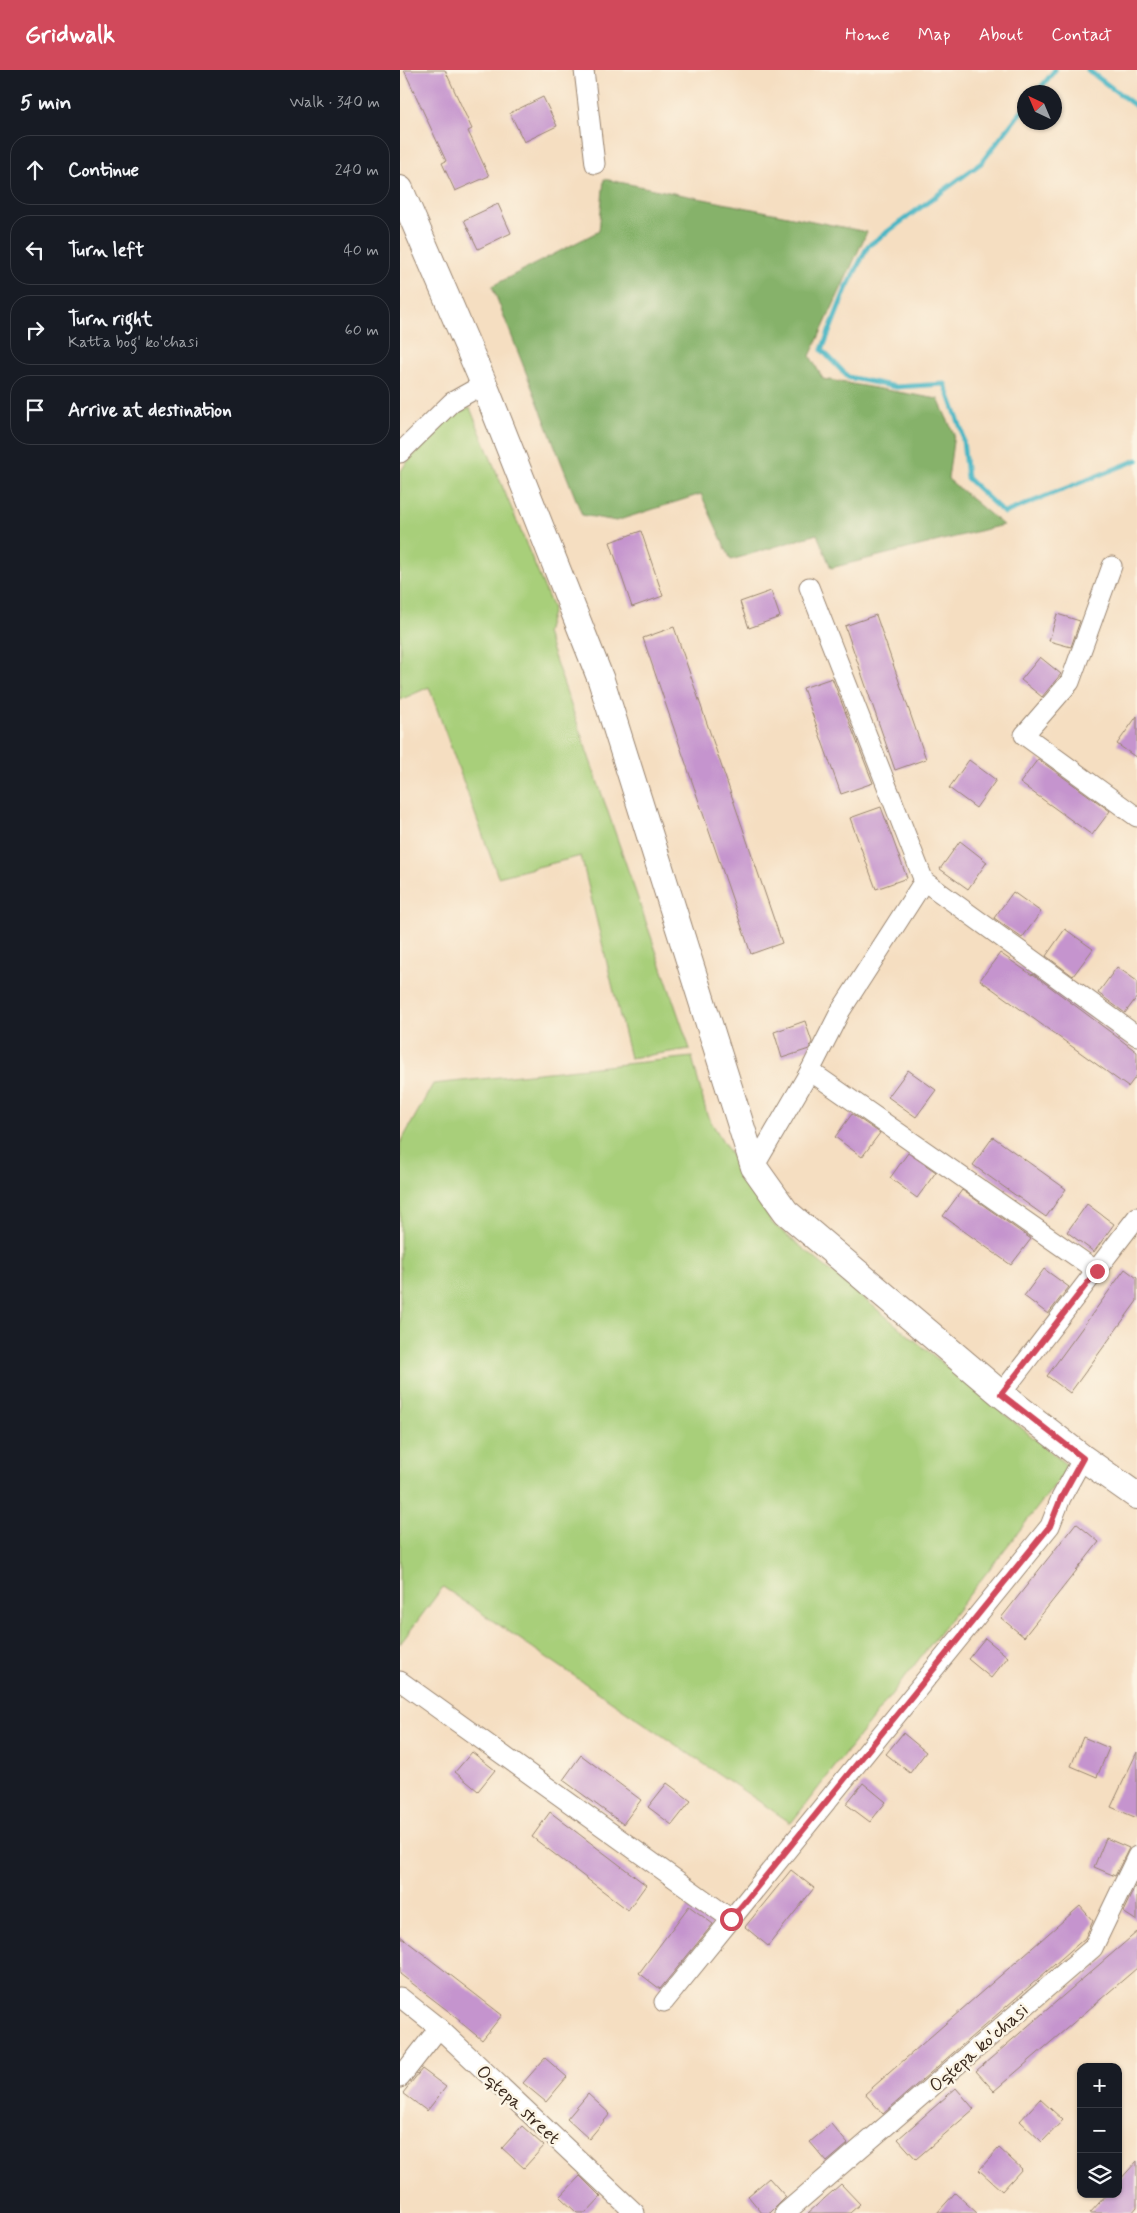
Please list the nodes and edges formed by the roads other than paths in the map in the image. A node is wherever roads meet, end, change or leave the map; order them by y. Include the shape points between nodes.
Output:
1 (584, 70) edge
2 (595, 164) dead end
3 (400, 189) edge
4 (484, 384) junction
5 (400, 453) edge
6 (1112, 566) dead end
7 (809, 588) dead end
8 (1137, 817) edge
9 (924, 882) junction
10 (1137, 1036) edge
11 (810, 1071) junction
12 (754, 1167) junction
13 (1137, 1217) edge
14 (1097, 1271) junction
15 (1001, 1394) junction
16 (1083, 1458) junction
17 (1137, 1496) edge
18 (400, 1681) edge
19 (1137, 1856) edge
20 (731, 1919) junction
21 (400, 1997) edge
22 (664, 2002) dead end
23 (439, 2028) junction
24 (400, 2078) edge
25 (635, 2213) edge
26 (785, 2213) edge

1 - 2 street
3 - 4 main road
4 - 5 street via 452,402
4 - 12 main road via 601,680
6 - 8 street via 1070,682 1024,735
7 - 9 street
9 - 10 street
9 - 11 street via 841,1010
11 - 12 street
11 - 14 street
12 - 15 main road via 786,1212
13 - 14 street
14 - 15 street
15 - 16 main road
16 - 17 main road
16 - 20 street via 1050,1526
18 - 20 street
19 - 26 street, Oqtepa ko'chasi via 1093,1948
20 - 22 street
21 - 23 street, Oqtepa street
23 - 24 street
23 - 25 street, Oqtepa street

